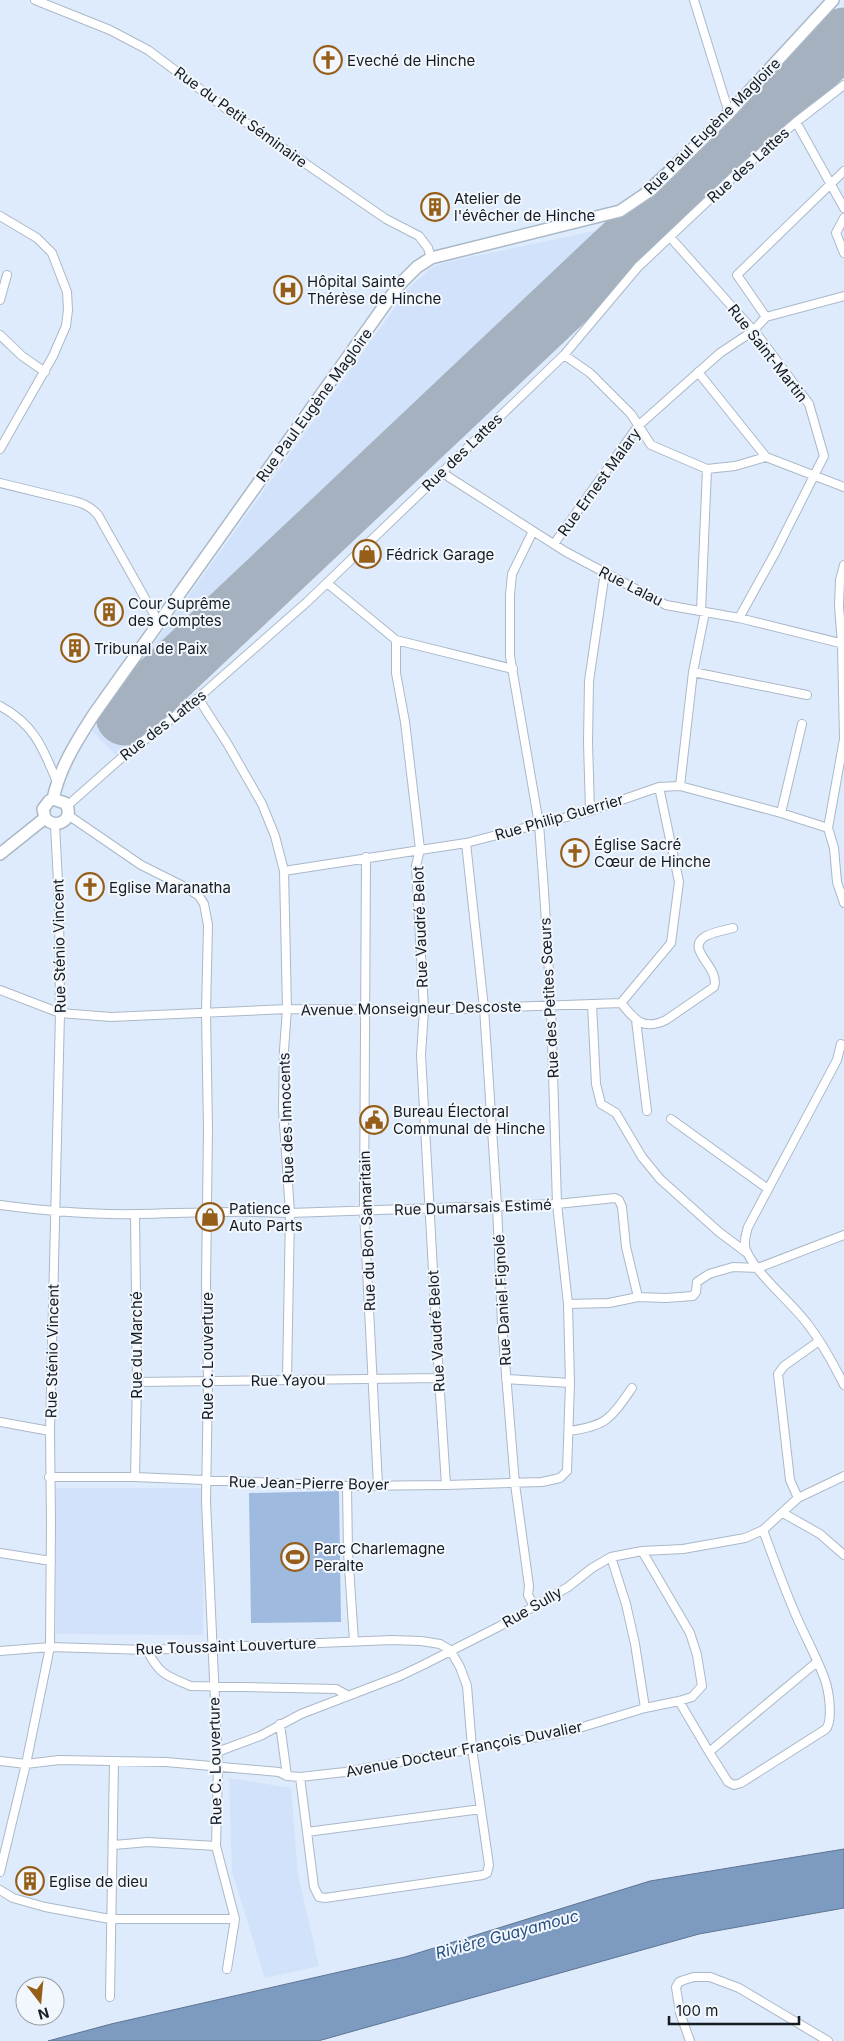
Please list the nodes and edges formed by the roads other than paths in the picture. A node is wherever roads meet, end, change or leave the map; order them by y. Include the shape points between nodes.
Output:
1 (35, 0) edge
2 (694, 0) edge
3 (833, 0) edge
4 (844, 85) edge
5 (729, 113) junction
6 (796, 122) junction
7 (844, 171) edge
8 (831, 185) junction
9 (844, 208) edge
10 (0, 216) edge
11 (844, 218) edge
12 (670, 237) junction
13 (844, 253) edge
14 (431, 258) junction
15 (7, 275) dead end
16 (844, 296) edge
17 (0, 300) edge
18 (766, 317) junction
19 (753, 331) junction
20 (0, 335) edge
21 (564, 354) junction
22 (45, 372) junction
23 (698, 372) junction
24 (638, 426) junction
25 (0, 449) edge
26 (766, 457) junction
27 (707, 469) junction
28 (441, 472) junction
29 (815, 474) junction
30 (0, 483) edge
31 (844, 487) edge
32 (533, 531) junction
33 (554, 544) junction
34 (844, 565) edge
35 (605, 572) junction
36 (326, 583) junction
37 (703, 612) junction
38 (739, 618) junction
39 (159, 623) junction
40 (396, 640) junction
41 (843, 644) edge
42 (513, 669) junction
43 (693, 672) junction
44 (807, 695) dead end
45 (198, 698) junction
46 (0, 706) edge
47 (802, 724) dead end
48 (57, 782) junction
49 (680, 786) junction
50 (659, 787) junction
51 (53, 799) junction
52 (590, 810) junction
53 (68, 811) junction
54 (781, 813) junction
55 (50, 822) junction
56 (539, 824) junction
57 (828, 828) junction
58 (466, 843) junction
59 (420, 850) junction
60 (0, 854) edge
61 (366, 857) junction
62 (284, 871) junction
63 (844, 903) edge
64 (733, 928) dead end
65 (0, 990) edge
66 (621, 1002) junction
67 (592, 1004) junction
68 (551, 1006) junction
69 (484, 1008) junction
70 (288, 1009) junction
71 (365, 1010) junction
72 (424, 1010) junction
73 (206, 1012) junction
74 (60, 1013) junction
75 (636, 1020) junction
76 (844, 1046) edge
77 (647, 1111) dead end
78 (671, 1118) dead end
79 (768, 1189) junction
80 (557, 1204) junction
81 (0, 1205) edge
82 (496, 1205) junction
83 (429, 1209) junction
84 (55, 1210) junction
85 (206, 1211) junction
86 (364, 1211) junction
87 (135, 1214) junction
88 (290, 1214) junction
89 (844, 1235) edge
90 (747, 1253) junction
91 (758, 1268) junction
92 (638, 1297) junction
93 (568, 1304) junction
94 (819, 1341) junction
95 (373, 1378) junction
96 (439, 1378) junction
97 (287, 1379) junction
98 (506, 1379) junction
99 (136, 1382) junction
100 (208, 1382) junction
101 (570, 1383) junction
102 (844, 1385) edge
103 (632, 1388) dead end
104 (0, 1422) edge
105 (50, 1431) junction
106 (569, 1431) junction
107 (566, 1471) joint
108 (135, 1476) junction
109 (844, 1476) edge
110 (49, 1477) junction
111 (206, 1480) junction
112 (515, 1484) junction
113 (378, 1485) junction
114 (446, 1485) junction
115 (348, 1486) junction
116 (798, 1498) junction
117 (783, 1513) junction
118 (764, 1530) junction
119 (642, 1551) junction
120 (0, 1553) edge
121 (844, 1555) edge
122 (611, 1557) junction
123 (51, 1562) junction
124 (534, 1606) junction
125 (354, 1641) junction
126 (212, 1646) junction
127 (50, 1647) junction
128 (147, 1650) junction
129 (450, 1650) junction
130 (0, 1651) edge
131 (817, 1662) junction
132 (214, 1688) junction
133 (347, 1695) junction
134 (679, 1701) junction
135 (645, 1708) junction
136 (280, 1724) junction
137 (472, 1748) junction
138 (216, 1752) junction
139 (710, 1752) junction
140 (0, 1761) edge
141 (114, 1761) junction
142 (26, 1764) junction
143 (218, 1767) junction
144 (287, 1776) junction
145 (300, 1777) junction
146 (481, 1810) junction
147 (307, 1832) junction
148 (114, 1845) junction
149 (216, 1846) junction
150 (0, 1872) edge
151 (0, 1890) edge
152 (110, 1919) junction
153 (235, 1919) junction
154 (227, 1969) dead end
155 (110, 1997) dead end
156 (690, 2041) edge
157 (828, 2041) edge

1 - 14 street, Rue du Petit Séminaire via 110,30 148,50 232,113 386,219 419,236
2 - 5 street
3 - 5 main road, Rue Paul Eugène Magloire
4 - 6 street, Rue des Lattes
5 - 14 main road, Rue Paul Eugène Magloire via 651,190 620,211
6 - 8 street
6 - 12 street, Rue des Lattes
7 - 8 street
8 - 9 street
8 - 18 street via 737,275
10 - 22 street via 37,238 52,253 67,292 66,326
11 - 13 street via 836,233
12 - 19 street, Rue Saint-Martin
12 - 21 street, Rue des Lattes via 638,267
14 - 39 main road, Rue Paul Eugène Magloire via 399,285
15 - 17 street
16 - 18 street
18 - 19 street, Rue Ernest Malary
19 - 23 street, Rue Ernest Malary
19 - 29 street, Rue Saint-Martin via 809,404 824,456
20 - 22 street
21 - 24 street via 590,373 631,414
21 - 28 street, Rue des Lattes
22 - 25 street
23 - 24 street, Rue Ernest Malary
23 - 26 street
24 - 27 street via 651,445
24 - 33 street, Rue Ernest Malary
26 - 27 street via 735,466
26 - 29 street
27 - 37 street
28 - 32 street, Rue Lalau
28 - 36 street, Rue des Lattes
29 - 31 street
29 - 38 street, Rue Saint-Martin
30 - 39 street via 86,504 93,509
32 - 33 street, Rue Lalau
32 - 42 street, Rue des Petites Sœurs via 512,574 510,656
33 - 35 street, Rue Lalau
34 - 41 street via 839,606
35 - 37 street, Rue Lalau via 666,604
35 - 52 street via 589,681
36 - 40 street
36 - 45 street, Rue des Lattes
37 - 38 street, Rue Lalau
37 - 43 street
38 - 41 street, Rue Lalau
39 - 48 main road, Rue Paul Eugène Magloire via 67,756
40 - 42 street
40 - 59 street, Rue Vaudré Belot via 396,673
41 - 57 street via 844,739
42 - 56 street, Rue des Petites Sœurs
43 - 44 street
43 - 49 street
45 - 53 street, Rue des Lattes via 119,760
45 - 62 street, Rue des Innocents via 262,804
46 - 48 street via 29,726
47 - 54 street
48 - 51 main road, Rue Paul Eugène Magloire
49 - 50 street, Rue Philip Guerrier
49 - 54 street, Rue Philip Guerrier
50 - 52 street, Rue Philip Guerrier
50 - 66 street via 679,882 671,943
51 - 53 main road via 61,800
51 - 55 main road via 43,809
52 - 56 street, Rue Philip Guerrier
53 - 55 main road via 62,823
53 - 73 street, Rue C. Louverture via 141,865 199,896 208,925
54 - 57 street, Rue Philip Guerrier
55 - 60 main road
55 - 74 street, Rue Sténio Vincent via 59,901
56 - 58 street, Rue Philip Guerrier
56 - 68 street, Rue des Petites Sœurs
57 - 63 street
58 - 59 street, Rue Philip Guerrier
58 - 69 street, Rue Daniel Fignolé
59 - 61 street, Rue Philip Guerrier
59 - 72 street, Rue Vaudré Belot via 416,866
61 - 62 street, Rue Philip Guerrier
61 - 71 street, Rue du Bon Samaritain
62 - 70 street, Rue des Innocents
64 - 75 street via 708,935 698,946 714,973 714,987 658,1024 647,1025
65 - 74 street, Avenue Monseigneur Descoste
66 - 67 street, Avenue Monseigneur Descoste
66 - 75 street
67 - 68 street, Avenue Monseigneur Descoste
67 - 90 street via 596,1084 601,1104 616,1113 642,1157 660,1179
68 - 69 street, Avenue Monseigneur Descoste
68 - 80 street, Rue des Petites Sœurs
69 - 72 street, Avenue Monseigneur Descoste
69 - 82 street, Rue Daniel Fignolé
70 - 71 street, Avenue Monseigneur Descoste
70 - 73 street, Avenue Monseigneur Descoste
70 - 88 street, Rue des Innocents via 283,1109
71 - 72 street, Avenue Monseigneur Descoste
71 - 86 street, Rue du Bon Samaritain
72 - 83 street, Rue Vaudré Belot via 421,1054
73 - 74 street, Avenue Monseigneur Descoste via 111,1017
73 - 85 street, Rue C. Louverture
74 - 84 street, Rue Sténio Vincent
75 - 77 street
76 - 79 street via 841,1044 837,1060
78 - 79 street
79 - 90 street via 748,1227 744,1246
80 - 82 street, Rue Dumarsais Estimé
80 - 92 street, Rue Dumarsais Estimé via 619,1200
80 - 93 street, Rue des Petites Sœurs
81 - 84 street, Rue Dumarsais Estimé
82 - 83 street, Rue Dumarsais Estimé
82 - 98 street, Rue Daniel Fignolé
83 - 86 street, Rue Dumarsais Estimé
83 - 96 street, Rue Vaudré Belot
84 - 87 street, Rue Dumarsais Estimé
84 - 105 street, Rue Sténio Vincent
85 - 87 street, Rue Dumarsais Estimé
85 - 88 street, Rue Dumarsais Estimé
85 - 100 street, Rue C. Louverture
86 - 88 street, Rue Dumarsais Estimé
86 - 95 street, Rue du Bon Samaritain
87 - 99 street, Rue du Marché
88 - 97 street, Rue des Innocents
89 - 91 street
90 - 91 street
91 - 92 street via 733,1267 709,1274 701,1278 696,1292 689,1296
91 - 94 street
92 - 93 street via 609,1303
93 - 101 street, Rue des Petites Sœurs
94 - 102 street
94 - 116 street via 778,1374 790,1480
95 - 96 street, Rue Yayou
95 - 97 street, Rue Yayou
95 - 113 street, Rue du Bon Samaritain
96 - 114 street, Rue Vaudré Belot
97 - 100 street, Rue Yayou
98 - 101 street
98 - 112 street, Rue Daniel Fignolé
99 - 100 street, Rue Yayou
99 - 108 street, Rue du Marché
100 - 111 street, Rue C. Louverture
101 - 106 street, Rue des Petites Sœurs
103 - 106 street via 610,1417 597,1426
104 - 105 street
105 - 110 street, Rue Sténio Vincent
106 - 107 street, Rue des Petites Sœurs
107 - 112 street, Rue Jean-Pierre Boyer via 555,1480
108 - 110 street, Rue Jean-Pierre Boyer
108 - 111 street, Rue Jean-Pierre Boyer
109 - 116 street, Rue Sully
110 - 123 street, Rue Sténio Vincent
111 - 115 street, Rue Jean-Pierre Boyer
111 - 126 street, Rue C. Louverture
112 - 114 street, Rue Jean-Pierre Boyer
112 - 124 street, Rue Daniel Fignolé via 528,1595
113 - 114 street, Rue Jean-Pierre Boyer
113 - 115 street, Rue Jean-Pierre Boyer
115 - 125 street via 348,1552
116 - 117 street, Rue Sully
117 - 118 street, Rue Sully
117 - 121 street via 820,1534
118 - 119 street, Rue Sully via 744,1538 683,1549
118 - 131 street via 787,1595
119 - 122 street, Rue Sully
119 - 134 street, Avenue Docteur François Duvalier via 690,1633 697,1655 702,1686 692,1697
120 - 123 street
122 - 124 street, Rue Sully
122 - 135 street via 626,1604
123 - 127 street, Rue Sténio Vincent
124 - 129 street, Rue Sully
125 - 126 street, Rue Toussaint Louverture
125 - 129 street, Rue Toussaint Louverture via 421,1641 440,1644
126 - 128 street, Rue Toussaint Louverture
126 - 132 street, Rue C. Louverture
127 - 128 street, Rue Toussaint Louverture
127 - 130 street, Rue Toussaint Louverture
127 - 142 street, Rue Sténio Vincent
128 - 132 street via 156,1667 170,1678 191,1686
129 - 133 street, Rue Sully via 400,1676
129 - 137 street via 467,1686
131 - 139 street
131 - 139 street via 826,1681 831,1720 826,1729 741,1783 728,1782
132 - 133 street via 336,1689
132 - 138 street, Rue C. Louverture
133 - 136 street, Rue Sully
134 - 135 street, Avenue Docteur François Duvalier
134 - 139 street
135 - 137 street, Avenue Docteur François Duvalier via 566,1732
136 - 138 street, Rue Sully via 260,1736
136 - 144 street
137 - 145 street, Avenue Docteur François Duvalier
137 - 146 street
138 - 143 street, Rue C. Louverture
140 - 142 street, Avenue Docteur François Duvalier
141 - 142 street, Avenue Docteur François Duvalier via 59,1760
141 - 143 street, Avenue Docteur François Duvalier
141 - 148 street
142 - 150 street, Rue Sténio Vincent
143 - 144 street, Avenue Docteur François Duvalier via 279,1772
143 - 149 street, Rue C. Louverture
144 - 145 street, Avenue Docteur François Duvalier
145 - 147 street
146 - 147 street
146 - 147 street via 489,1866 487,1873 326,1898 315,1894
148 - 149 street via 148,1842
148 - 152 street
149 - 153 street, Rue C. Louverture
151 - 152 street via 14,1898 45,1907
152 - 153 street
152 - 155 street
153 - 154 street, Rue C. Louverture
156 - 157 street via 680,2013 676,1988 684,1980 710,1977 739,1988

